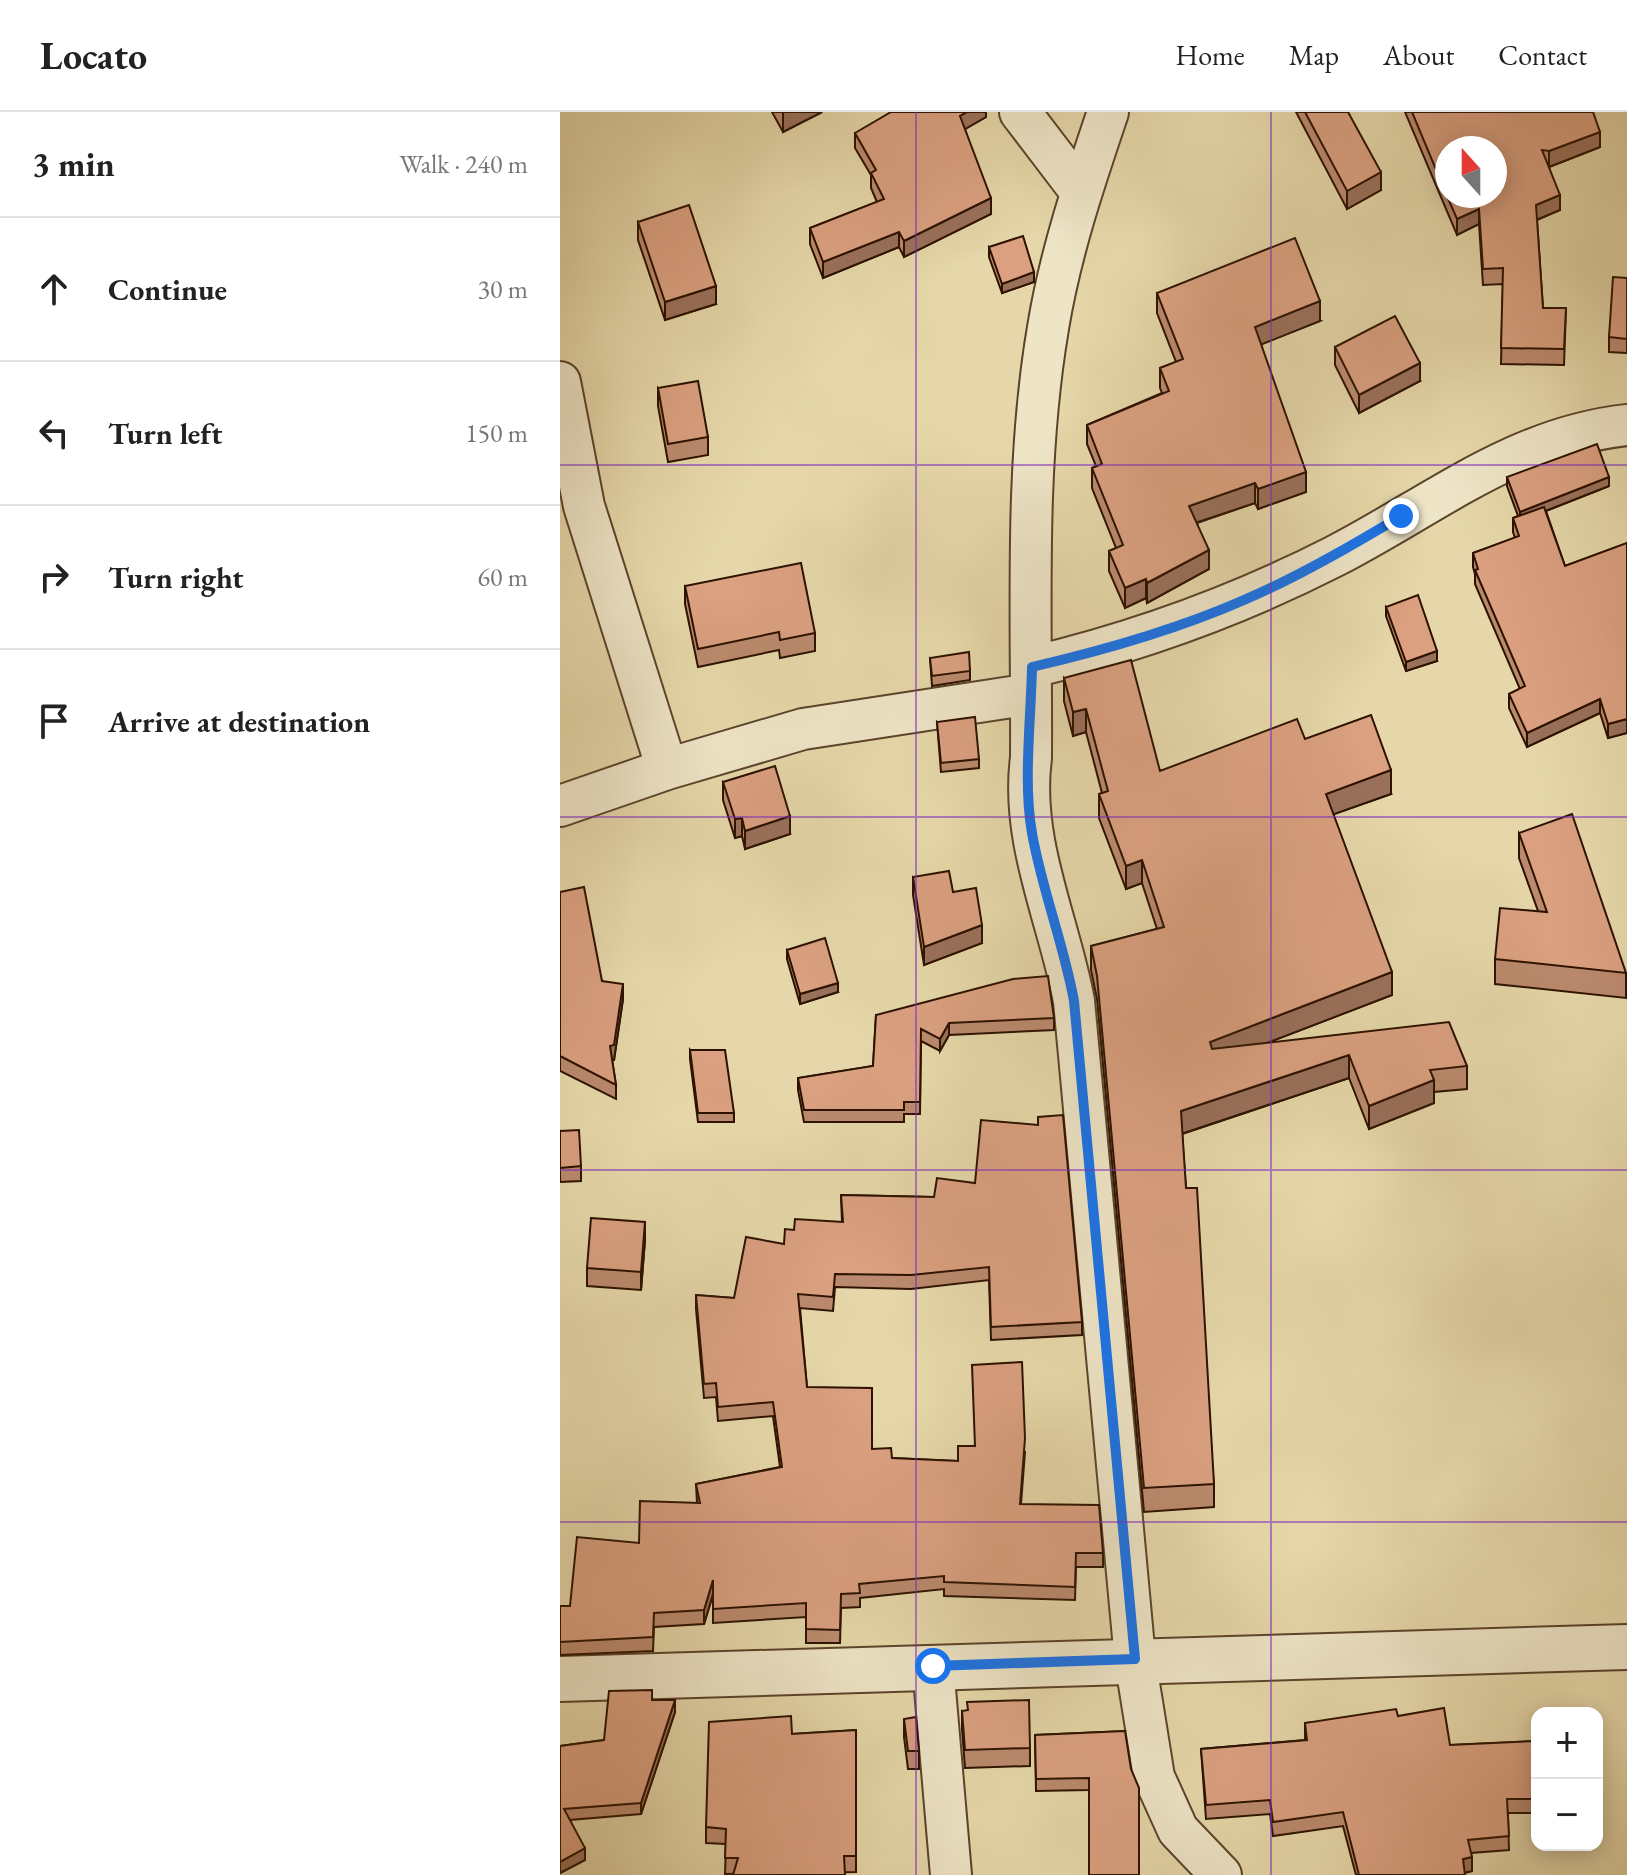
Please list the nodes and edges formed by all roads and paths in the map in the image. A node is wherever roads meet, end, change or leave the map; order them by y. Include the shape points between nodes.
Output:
1 (1020, 112) edge
2 (1108, 112) edge
3 (1081, 192) junction
4 (560, 382) edge
5 (1627, 425) edge
6 (1032, 680) junction
7 (667, 769) junction
8 (560, 806) edge
9 (1627, 1647) edge
10 (1135, 1659) junction
11 (933, 1666) junction
12 (560, 1679) edge
13 (951, 1875) edge
14 (1221, 1875) edge

1 - 3 street
2 - 3 street
3 - 6 street via 1057,286 1034,441
4 - 7 street via 584,506
5 - 6 street via 1572,433 1484,468 1338,554 1242,601 1084,654
6 - 7 street via 803,729
6 - 10 street via 1026,793 1074,1001
7 - 8 street
9 - 10 street
10 - 11 street
10 - 14 street via 1154,1777 1178,1830
11 - 12 street
11 - 13 street

